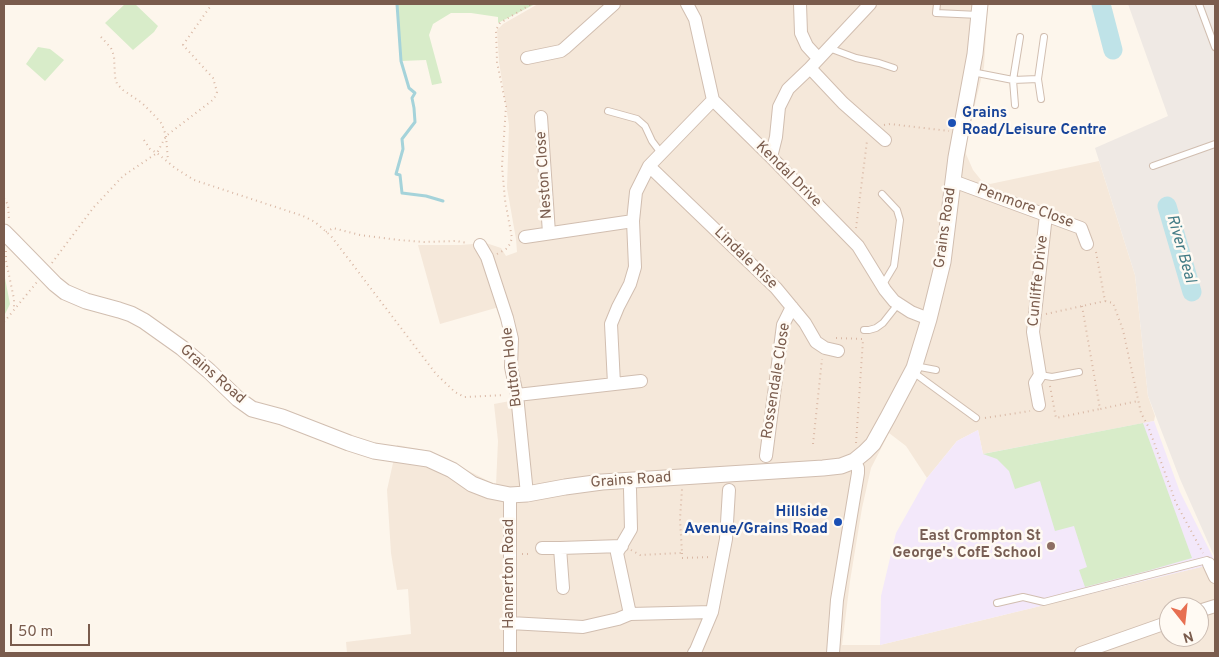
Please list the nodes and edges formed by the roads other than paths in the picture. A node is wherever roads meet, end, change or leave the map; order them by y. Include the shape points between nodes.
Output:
1 (614, 4) edge
2 (688, 4) edge
3 (800, 4) edge
4 (870, 4) edge
5 (937, 4) edge
6 (1199, 4) edge
7 (979, 10) edge
8 (1020, 36) dead end
9 (1044, 37) dead end
10 (1215, 47) edge
11 (829, 48) junction
12 (527, 58) dead end
13 (814, 63) junction
14 (894, 68) dead end
15 (972, 72) junction
16 (1038, 79) junction
17 (1013, 80) junction
18 (1041, 99) dead end
19 (713, 100) junction
20 (1016, 106) dead end
21 (608, 111) dead end
22 (541, 117) dead end
23 (885, 140) dead end
24 (1215, 144) edge
25 (661, 153) junction
26 (771, 157) junction
27 (649, 166) junction
28 (1153, 166) dead end
29 (952, 181) junction
30 (882, 194) dead end
31 (1046, 215) junction
32 (632, 221) junction
33 (549, 233) junction
34 (6, 234) edge
35 (525, 237) dead end
36 (1087, 244) road end
37 (480, 245) road end
38 (882, 286) junction
39 (898, 304) junction
40 (792, 307) junction
41 (929, 318) junction
42 (864, 330) dead end
43 (838, 351) dead end
44 (913, 368) junction
45 (936, 370) dead end
46 (1079, 372) dead end
47 (1046, 376) junction
48 (641, 381) dead end
49 (614, 384) junction
50 (517, 395) junction
51 (1037, 408) road end
52 (976, 418) road end
53 (766, 456) dead end
54 (857, 458) junction
55 (630, 489) dead end
56 (729, 490) dead end
57 (527, 494) junction
58 (510, 495) junction
59 (622, 546) junction
60 (542, 548) road end
61 (560, 548) junction
62 (1208, 562) joint
63 (1215, 577) edge
64 (563, 588) dead end
65 (997, 603) dead end
66 (712, 612) junction
67 (630, 614) junction
68 (510, 623) junction
69 (1159, 626) edge
70 (510, 653) edge
71 (694, 653) edge
72 (834, 653) edge
73 (1081, 653) edge

1 - 12 street via 565,48
2 - 19 street via 695,19
3 - 13 street via 801,33
4 - 11 street
5 - 7 lane via 936,13
6 - 10 lane
7 - 15 street, Grains Road
8 - 17 lane
9 - 16 lane
11 - 13 street
11 - 14 lane
13 - 23 street via 843,103
13 - 26 street via 788,89 779,107
15 - 17 lane
15 - 29 street, Grains Road
16 - 17 lane
16 - 18 lane
17 - 20 lane
19 - 25 street
19 - 26 street, Kendal Drive
21 - 25 lane via 637,119
22 - 33 street, Neston Close
24 - 28 lane
25 - 27 street
26 - 38 street, Kendal Drive via 858,246
27 - 32 street via 636,192
27 - 40 street, Lindale Rise
29 - 31 street, Penmore Close
29 - 41 street, Grains Road via 943,262
30 - 38 lane via 897,210 900,220 894,266
31 - 36 street, Penmore Close via 1081,228
31 - 47 street, Cunliffe Drive via 1033,332
32 - 33 street
32 - 49 street via 635,267 611,324
33 - 35 street
34 - 58 street, Grains Road via 65,292 131,314 210,370 238,400 252,409 374,451 428,459 472,484
37 - 50 street, Button Hole via 507,318
38 - 39 street, Kendal Drive
39 - 41 street, Kendal Drive
39 - 42 lane via 883,323
40 - 43 street, Lindale Rise via 816,342
40 - 53 street, Rossendale Close via 783,325
41 - 44 street, Grains Road
44 - 45 lane
44 - 52 lane
44 - 54 street, Grains Road via 873,444
46 - 47 lane
47 - 51 street, Cunliffe Drive via 1034,383
48 - 49 street
49 - 50 street
50 - 57 street, Button Hole
54 - 57 street, Grains Road via 841,466 823,468 602,482
54 - 72 street via 858,473 837,600
55 - 59 street via 631,528
56 - 66 street via 726,539
57 - 58 street, Grains Road
58 - 68 street, Hannerton Road
59 - 61 street
59 - 67 street via 617,553
60 - 61 street
61 - 64 street
62 - 63 street
62 - 65 lane via 1044,602 1023,597
66 - 67 street
66 - 71 street
67 - 68 street via 583,627
68 - 70 street, Hannerton Road
69 - 73 street

